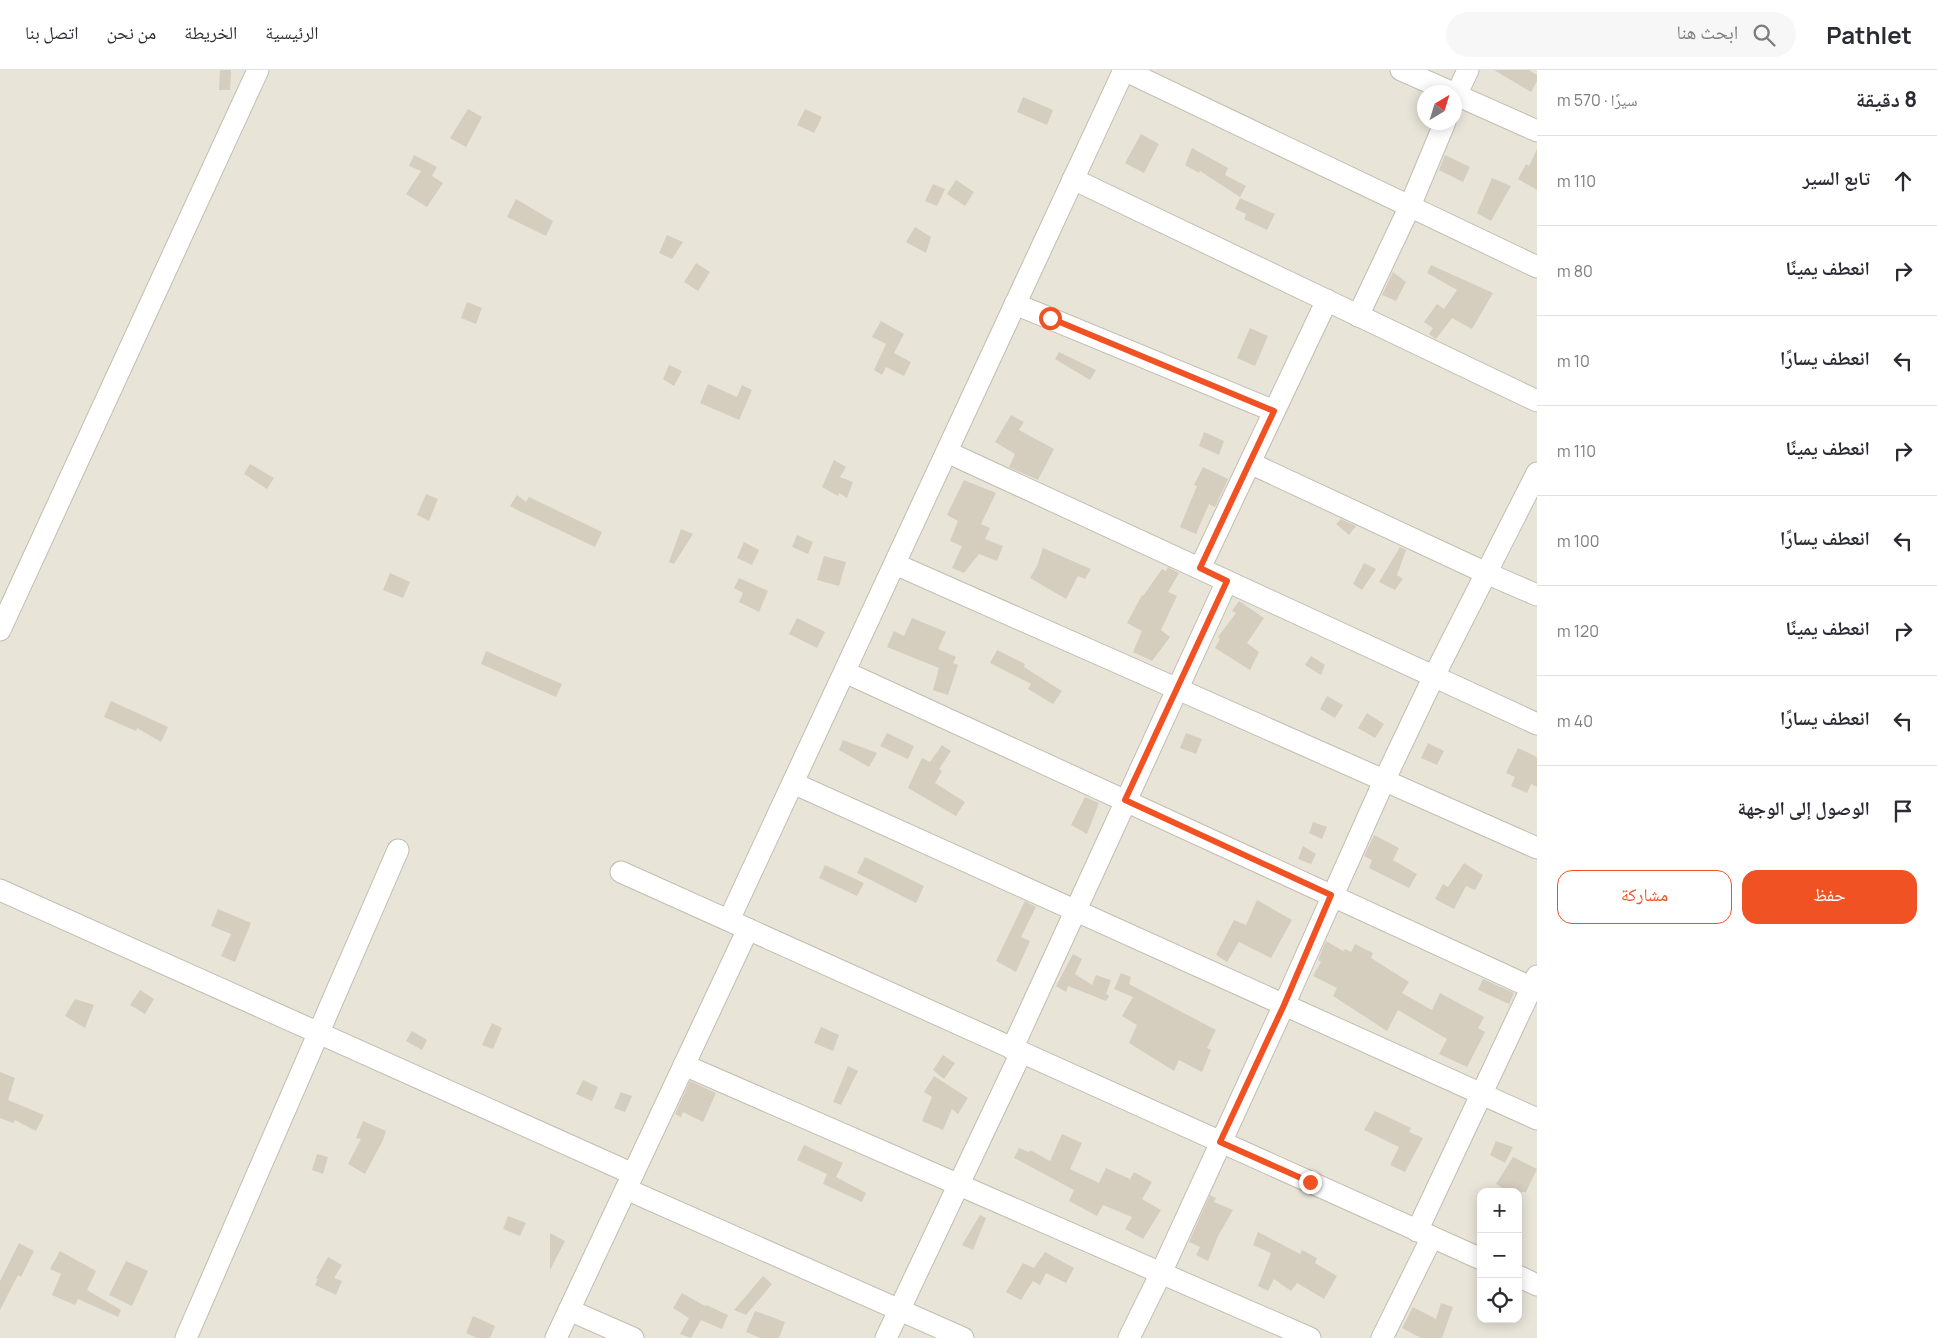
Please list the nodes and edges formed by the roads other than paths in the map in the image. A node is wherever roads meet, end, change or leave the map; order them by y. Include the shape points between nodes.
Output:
1 (258, 70) edge
2 (1124, 70) edge
3 (1401, 70) edge
4 (1468, 70) edge
5 (1433, 85) edge
6 (1460, 85) edge
7 (1462, 98) edge
8 (1442, 130) edge
9 (1537, 131) edge
10 (1073, 179) junction
11 (1410, 206) junction
12 (1537, 267) edge
13 (1326, 300) junction
14 (1015, 304) junction
15 (1358, 316) junction
16 (1537, 401) edge
17 (1274, 411) junction
18 (947, 452) junction
19 (1250, 463) junction
20 (1537, 473) edge
21 (894, 564) junction
22 (1200, 568) junction
23 (1486, 574) junction
24 (1227, 581) junction
25 (1537, 595) edge
26 (0, 630) edge
27 (845, 672) junction
28 (1434, 676) junction
29 (1177, 689) junction
30 (1537, 724) edge
31 (1384, 781) junction
32 (793, 783) junction
33 (1125, 800) junction
34 (1537, 848) edge
35 (398, 850) dead end
36 (621, 872) dead end
37 (0, 890) edge
38 (1331, 895) junction
39 (1074, 910) junction
40 (738, 925) junction
41 (1535, 984) edge
42 (1284, 1005) junction
43 (318, 1034) junction
44 (1017, 1051) junction
45 (684, 1065) junction
46 (1481, 1094) junction
47 (1537, 1119) edge
48 (1220, 1142) junction
49 (629, 1181) junction
50 (959, 1185) junction
51 (1424, 1234) junction
52 (1477, 1257) edge
53 (1161, 1273) junction
54 (1522, 1278) edge
55 (1537, 1285) edge
56 (569, 1310) junction
57 (900, 1310) junction
58 (186, 1338) edge
59 (556, 1338) edge
60 (633, 1338) edge
61 (886, 1338) edge
62 (963, 1338) edge
63 (1129, 1338) edge
64 (1310, 1338) edge
65 (1382, 1338) edge

1 - 26 street
2 - 10 street
2 - 11 street
3 - 5 street
4 - 6 street
7 - 9 street
8 - 11 street
10 - 13 street
10 - 14 street
11 - 12 street
11 - 15 street
13 - 15 street
13 - 17 street
14 - 17 street
14 - 18 street
15 - 16 street
17 - 19 street
18 - 21 street
18 - 22 street
19 - 22 street
19 - 23 street
20 - 23 street
21 - 27 street
21 - 29 street
22 - 24 street
23 - 25 street
23 - 28 street
24 - 28 street
24 - 29 street
27 - 32 street
27 - 33 street
28 - 30 street
28 - 31 street
29 - 31 street
29 - 33 street
31 - 34 street
31 - 38 street
32 - 39 street
32 - 40 street
33 - 38 street
33 - 39 street
35 - 43 street
36 - 40 street
37 - 43 street
38 - 41 street
38 - 42 street
39 - 42 street
39 - 44 street
40 - 44 street
40 - 45 street
41 - 46 street
42 - 46 street
42 - 48 street
43 - 49 street
43 - 58 street
44 - 48 street
44 - 50 street
45 - 49 street
45 - 50 street
46 - 47 street
46 - 51 street
48 - 51 street
48 - 53 street
49 - 56 street
49 - 57 street
50 - 53 street
50 - 57 street
51 - 52 street
51 - 65 street
53 - 63 street
53 - 64 street
54 - 55 street
56 - 59 street
56 - 60 street
57 - 61 street
57 - 62 street

